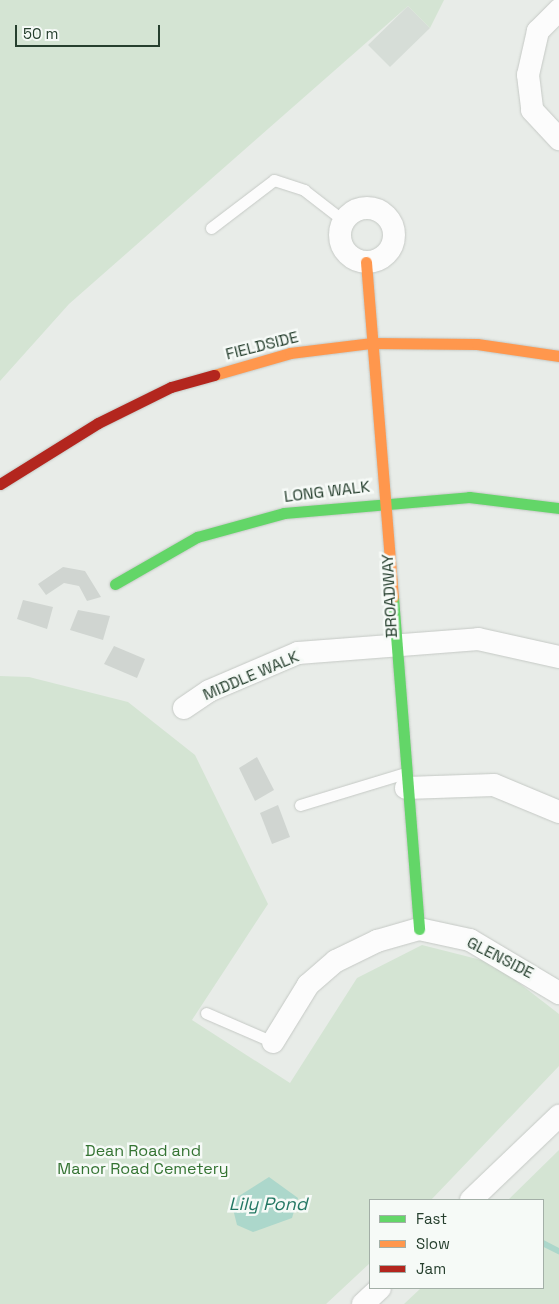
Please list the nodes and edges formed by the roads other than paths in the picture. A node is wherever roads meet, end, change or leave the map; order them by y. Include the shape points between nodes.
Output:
1 (559, 10) edge
2 (559, 139) edge
3 (344, 221) junction
4 (211, 228) dead end
5 (366, 262) junction
6 (372, 343) junction
7 (559, 356) edge
8 (0, 484) edge
9 (385, 501) junction
10 (559, 508) edge
11 (115, 584) dead end
12 (393, 643) junction
13 (559, 657) edge
14 (184, 708) dead end
15 (405, 780) junction
16 (300, 805) dead end
17 (559, 812) edge
18 (419, 929) junction
19 (559, 993) edge
20 (206, 1013) dead end
21 (273, 1042) joint
22 (559, 1116) edge
23 (472, 1199) edge
24 (379, 1289) edge
25 (363, 1304) edge

1 - 2 street via 538,31 528,75 532,110
3 - 4 lane via 304,190 274,180
3 - 5 street via 343,247
3 - 5 street via 356,210 371,208 391,223 390,250
5 - 6 street, BROADWAY
6 - 7 street, FIELDSIDE via 477,344
6 - 8 street, FIELDSIDE via 290,353 172,387 98,424
6 - 9 street, BROADWAY
9 - 10 street, LONG WALK via 469,497
9 - 11 street, LONG WALK via 284,513 197,537
9 - 12 street, BROADWAY
12 - 13 street, MIDDLE WALK via 478,640
12 - 14 street, MIDDLE WALK via 298,653 209,691
12 - 15 street, BROADWAY
15 - 16 lane
15 - 17 street via 494,785
15 - 18 street, BROADWAY
18 - 19 street, GLENSIDE via 470,940
18 - 21 street via 336,961 308,985
20 - 21 lane
22 - 23 street
24 - 25 street

